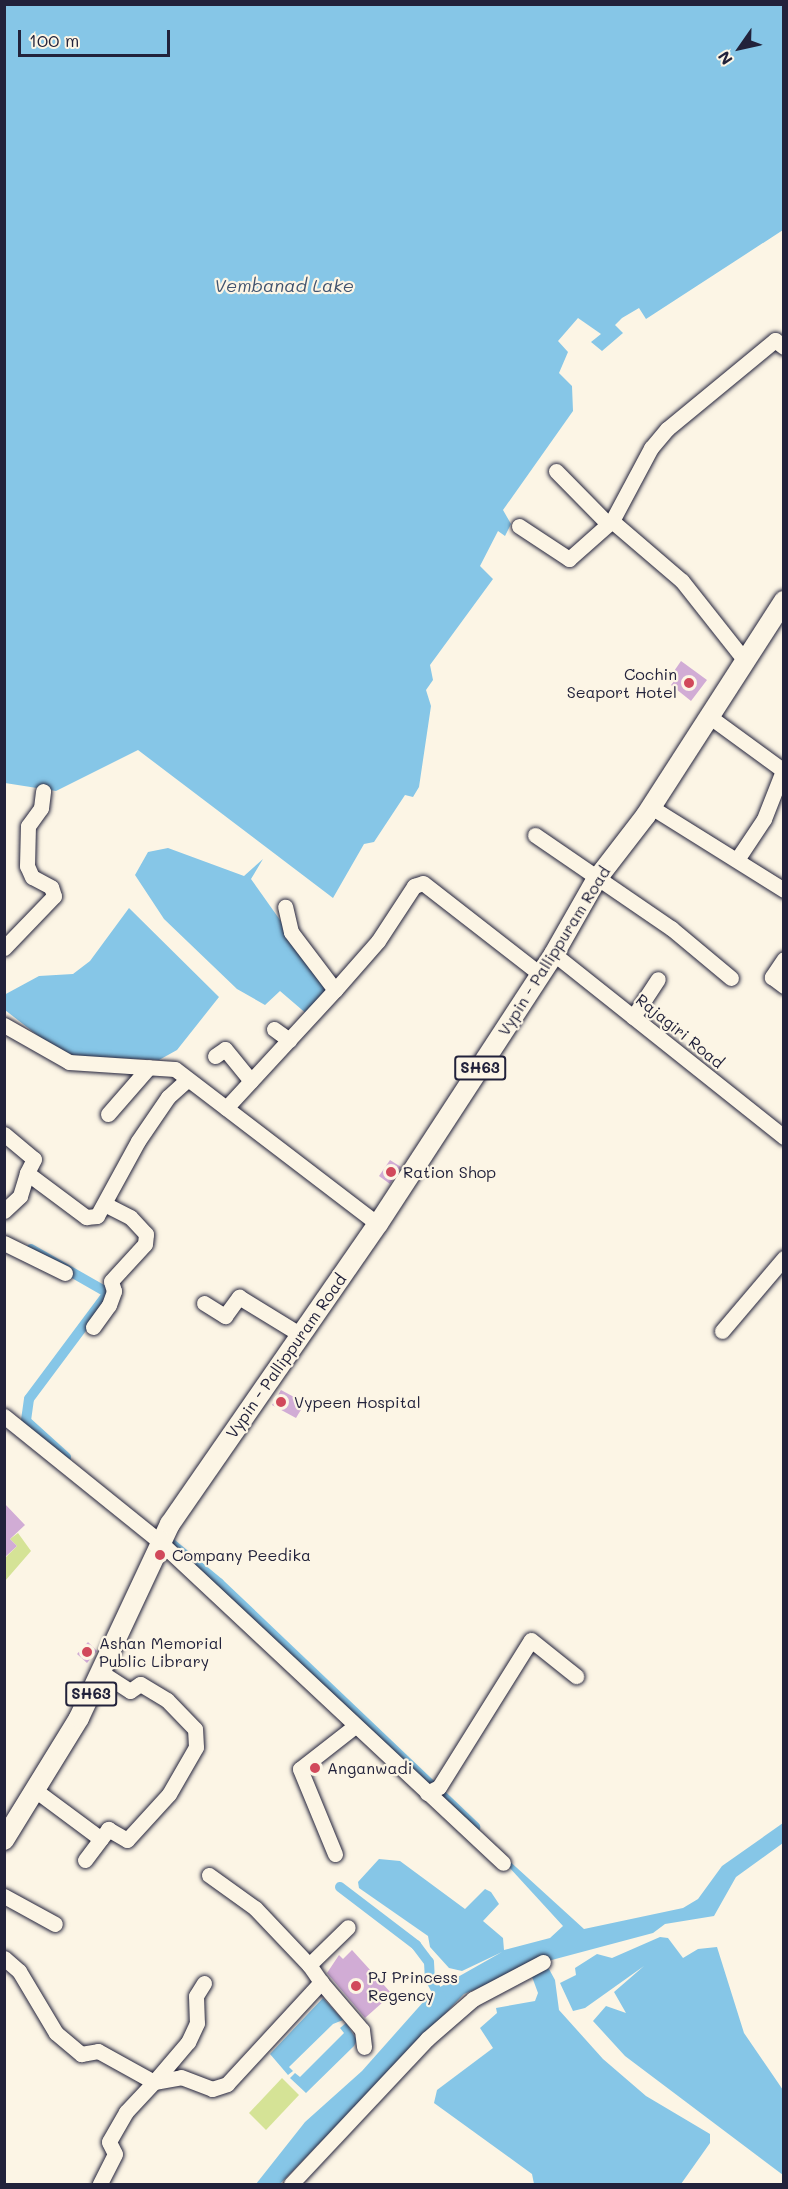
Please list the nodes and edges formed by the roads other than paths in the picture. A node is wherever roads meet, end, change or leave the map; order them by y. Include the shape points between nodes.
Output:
1 (783, 347) edge
2 (556, 471) dead end
3 (610, 522) junction
4 (519, 526) dead end
5 (783, 602) edge
6 (746, 662) junction
7 (710, 717) junction
8 (783, 772) edge
9 (43, 791) dead end
10 (651, 807) junction
11 (535, 835) dead end
12 (738, 858) junction
13 (596, 880) junction
14 (783, 890) edge
15 (285, 907) dead end
16 (4, 948) edge
17 (554, 954) junction
18 (783, 959) edge
19 (540, 974) junction
20 (731, 978) dead end
21 (658, 979) dead end
22 (783, 986) edge
23 (335, 990) junction
24 (633, 1017) junction
25 (5, 1023) edge
26 (274, 1029) dead end
27 (289, 1040) junction
28 (215, 1056) dead end
29 (149, 1067) junction
30 (186, 1081) junction
31 (251, 1081) junction
32 (226, 1108) junction
33 (108, 1114) dead end
34 (4, 1134) edge
35 (783, 1137) edge
36 (27, 1173) junction
37 (106, 1205) junction
38 (4, 1210) edge
39 (378, 1224) junction
40 (4, 1243) edge
41 (783, 1258) edge
42 (65, 1273) dead end
43 (204, 1303) dead end
44 (93, 1327) dead end
45 (722, 1331) dead end
46 (301, 1335) junction
47 (8, 1424) edge
48 (162, 1536) junction
49 (101, 1672) junction
50 (576, 1676) dead end
51 (355, 1726) junction
52 (35, 1790) junction
53 (433, 1790) junction
54 (101, 1839) junction
55 (5, 1840) edge
56 (335, 1854) dead end
57 (85, 1860) dead end
58 (503, 1863) dead end
59 (209, 1875) dead end
60 (4, 1896) edge
61 (55, 1924) dead end
62 (348, 1927) dead end
63 (4, 1958) edge
64 (543, 1962) dead end
65 (309, 1965) junction
66 (321, 1982) junction
67 (204, 1983) dead end
68 (364, 2047) dead end
69 (154, 2082) junction
70 (100, 2184) edge
71 (291, 2184) edge

1 - 3 street via 775,340 667,429 651,448
2 - 3 street
3 - 4 street via 569,560
3 - 6 street via 682,581
5 - 6 main road, Vypin - Pallippuram Road / SH63
6 - 7 main road, Vypin - Pallippuram Road / SH63
7 - 8 street
7 - 10 main road, Vypin - Pallippuram Road / SH63
8 - 12 street via 764,819
9 - 16 street via 43,804 28,826 27,866 32,877 51,887 54,896
10 - 12 street
10 - 13 main road, Vypin - Pallippuram Road / SH63
11 - 13 street
12 - 14 street
13 - 17 main road, Vypin - Pallippuram Road / SH63
13 - 20 street via 671,928
15 - 23 street via 291,932
17 - 19 main road, Vypin - Pallippuram Road / SH63
17 - 24 street, Rajagiri Road
18 - 22 street via 772,976
19 - 23 street via 423,884 414,885 378,941
19 - 39 main road, Vypin - Pallippuram Road / SH63
21 - 24 street
23 - 27 street
24 - 35 street, Rajagiri Road
25 - 29 street via 69,1062
26 - 27 street
27 - 31 street
28 - 31 street via 225,1049
29 - 30 street via 175,1069
29 - 33 street
30 - 32 street
30 - 37 street via 168,1097 138,1141
31 - 32 street
32 - 39 street
34 - 36 street via 34,1159
36 - 37 street via 86,1217 97,1216
36 - 38 street via 20,1196
37 - 44 street via 130,1217 146,1234 145,1244 111,1281 114,1291 109,1305
39 - 46 main road, Vypin - Pallippuram Road / SH63
40 - 42 street
41 - 45 street
43 - 46 street via 225,1316 239,1297
46 - 48 main road, Vypin - Pallippuram Road / SH63
47 - 48 street
48 - 49 main road, SH63
48 - 51 street
49 - 52 main road, SH63
49 - 54 street via 130,1691 141,1683 167,1700 195,1730 196,1748 169,1794 127,1840 108,1829
50 - 53 street via 531,1640
51 - 53 street
51 - 56 street via 300,1769
52 - 54 street
52 - 55 main road, SH63
53 - 58 street
54 - 57 street
59 - 65 street via 255,1908
60 - 61 street
62 - 65 street
63 - 69 street via 19,1971 56,2033 81,2054 98,2051
64 - 71 street via 473,1999 427,2039
65 - 66 street
66 - 68 street via 362,2030
66 - 69 street via 227,2084 212,2089 181,2077
67 - 69 street via 196,1996 197,2023 188,2042
69 - 70 street via 126,2112 109,2142 116,2154

